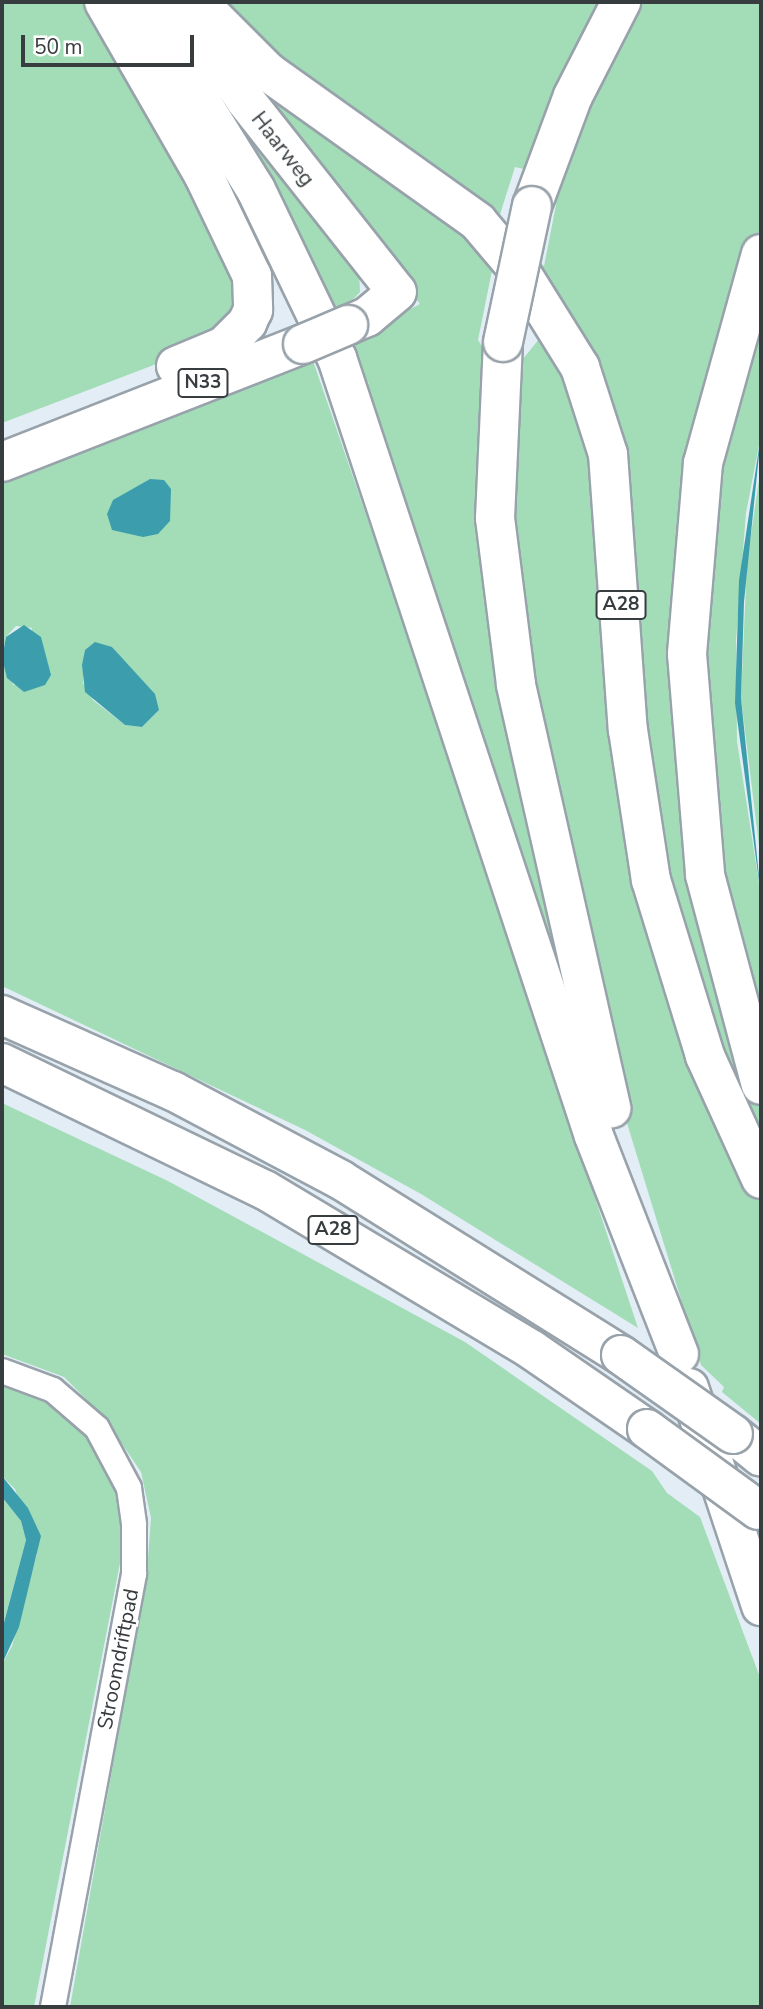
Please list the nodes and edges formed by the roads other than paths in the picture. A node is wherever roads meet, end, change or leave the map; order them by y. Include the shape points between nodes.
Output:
1 (104, 2) edge
2 (139, 2) edge
3 (177, 2) edge
4 (198, 2) edge
5 (621, 2) edge
6 (761, 254) edge
7 (2, 434) edge
8 (2, 462) edge
9 (2, 1015) edge
10 (2, 1063) edge
11 (761, 1085) edge
12 (761, 1179) edge
13 (679, 1354) junction
14 (2, 1371) edge
15 (747, 1446) edge
16 (760, 1511) edge
17 (761, 1606) edge
18 (53, 2007) edge

1 - 7 main road, N33 via 204,176 252,275 254,310 247,323 210,354
2 - 13 main road via 256,190 337,358 594,1136
3 - 8 main road, Haarweg / N33, bridge via 246,101 397,292 367,317
4 - 12 main road, A28 via 268,72 478,222 522,274 580,367 608,454 628,730 651,880 705,1056
5 - 13 main road, bridge via 573,96 532,206 503,342 495,518 516,685 578,980
6 - 11 main road via 703,463 687,654 705,875
9 - 15 main road, A28, bridge via 173,1091 341,1180 621,1355
10 - 16 main road, A28, bridge via 265,1190 520,1343
13 - 17 main road
14 - 18 street, Stroomdriftpad via 53,1390 97,1428 129,1489 134,1525 134,1574

